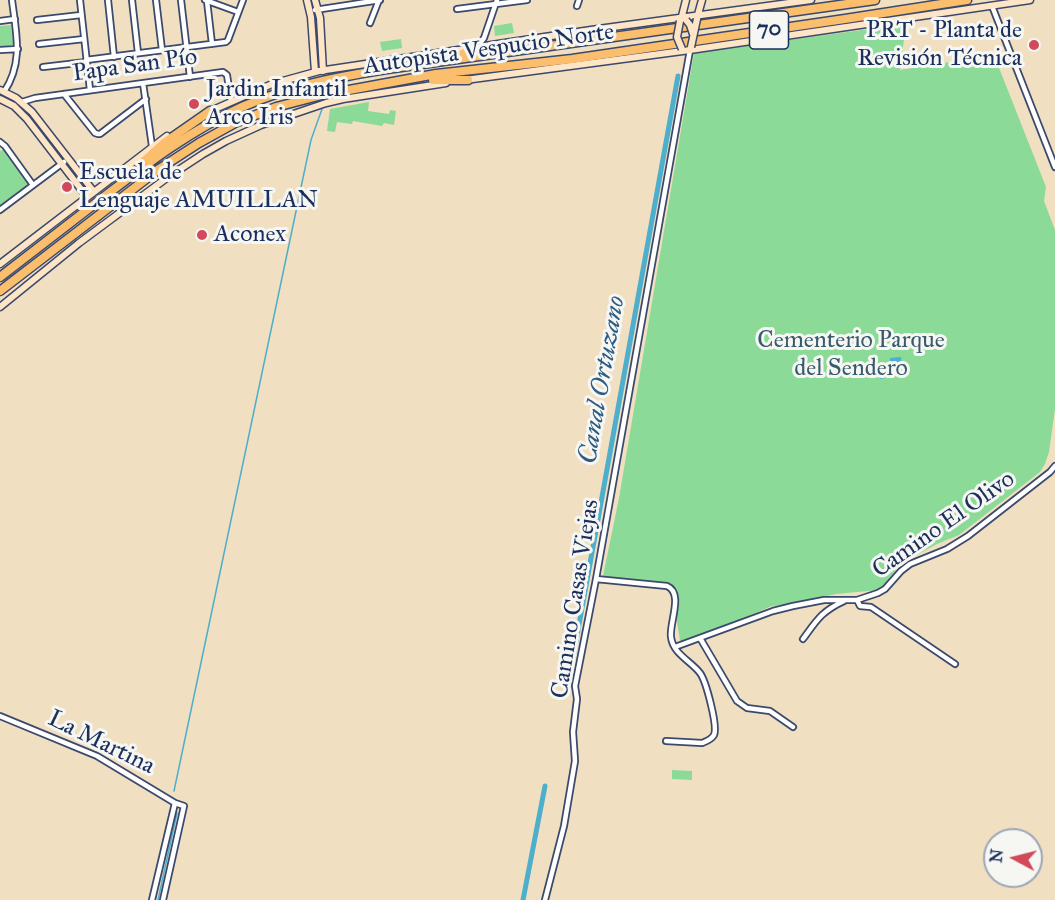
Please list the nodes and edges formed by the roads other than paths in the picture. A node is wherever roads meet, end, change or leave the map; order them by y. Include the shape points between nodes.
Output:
1 (12, 0) edge
2 (80, 0) edge
3 (108, 0) edge
4 (132, 0) edge
5 (156, 0) edge
6 (182, 0) edge
7 (206, 0) edge
8 (243, 0) edge
9 (307, 0) edge
10 (315, 0) edge
11 (379, 0) edge
12 (527, 0) edge
13 (579, 0) edge
14 (686, 0) edge
15 (702, 0) edge
16 (811, 0) edge
17 (875, 0) edge
18 (967, 0) edge
19 (1030, 0) edge
20 (496, 2) edge
21 (577, 6) dead end
22 (992, 6) junction
23 (318, 9) junction
24 (457, 9) dead end
25 (310, 11) junction
26 (238, 12) junction
27 (81, 15) junction
28 (697, 17) junction
29 (15, 19) junction
30 (37, 20) dead end
31 (683, 20) junction
32 (0, 21) edge
33 (370, 23) dead end
34 (693, 35) junction
35 (484, 38) junction
36 (84, 39) junction
37 (39, 44) dead end
38 (212, 44) junction
39 (488, 45) junction
40 (187, 47) junction
41 (477, 47) junction
42 (18, 48) junction
43 (0, 50) edge
44 (162, 50) junction
45 (687, 50) junction
46 (138, 53) junction
47 (114, 57) junction
48 (86, 61) junction
49 (441, 61) junction
50 (43, 67) dead end
51 (323, 71) junction
52 (315, 72) junction
53 (190, 77) junction
54 (402, 80) junction
55 (468, 80) junction
56 (143, 83) junction
57 (90, 90) junction
58 (2, 91) edge
59 (64, 94) junction
60 (0, 99) edge
61 (146, 99) junction
62 (231, 101) junction
63 (22, 102) junction
64 (210, 111) junction
65 (0, 142) edge
66 (152, 146) junction
67 (68, 158) junction
68 (62, 163) junction
69 (1055, 167) edge
70 (129, 178) junction
71 (33, 185) junction
72 (94, 192) junction
73 (87, 196) junction
74 (0, 210) edge
75 (0, 264) edge
76 (0, 277) edge
77 (0, 291) edge
78 (0, 307) edge
79 (1055, 466) edge
80 (596, 579) junction
81 (846, 600) junction
82 (857, 600) junction
83 (699, 638) junction
84 (803, 639) dead end
85 (675, 647) junction
86 (955, 664) dead end
87 (0, 716) edge
88 (793, 728) dead end
89 (666, 741) dead end
90 (175, 803) junction
91 (158, 898) edge
92 (545, 900) edge

1 - 29 street
2 - 27 street
3 - 47 street
4 - 46 street
5 - 44 street
6 - 40 street
7 - 26 street
7 - 38 street
8 - 26 street
9 - 25 main road
10 - 23 main road
11 - 23 street
11 - 33 street
12 - 20 street
13 - 21 street
14 - 31 main road
15 - 28 main road
16 - 28 main road
17 - 49 highway, Autopista Vespucio Norte / 70
18 - 54 highway, Autopista Vespucio Norte / 70 via 572,59
19 - 22 main road
20 - 24 street
20 - 35 street
22 - 45 main road
22 - 69 street
23 - 25 street
23 - 51 main road
25 - 52 main road
26 - 38 street via 227,41
27 - 30 street
27 - 36 street
28 - 31 main road
28 - 34 main road, bridge
29 - 32 street
29 - 42 street
31 - 34 main road, bridge via 692,28
31 - 39 main road
31 - 45 main road, bridge via 677,37
34 - 45 main road, bridge
35 - 39 street
35 - 41 street
36 - 37 street
36 - 48 street
38 - 40 street
39 - 41 main road
40 - 44 street
40 - 53 street
41 - 49 highway
41 - 51 main road
42 - 43 street
42 - 58 street via 16,69
44 - 46 street
45 - 55 main road
45 - 80 street, Camino Casas Viejas
46 - 47 street
47 - 48 street
48 - 50 street
48 - 57 street
49 - 70 highway, Autopista Vespucio Norte / 70 via 336,77 268,96 199,129
51 - 52 main road
52 - 62 main road
53 - 56 street, Papa San Pío
53 - 62 street, Papa San Pío via 225,73
54 - 55 highway
54 - 77 highway, Autopista Vespucio Norte / 70 via 301,99 217,132 159,169
55 - 78 main road via 326,103 235,137 168,177
56 - 57 street, Papa San Pío
56 - 61 street
57 - 59 street, Papa San Pío
58 - 63 main road
59 - 61 street via 98,134
59 - 63 street, Papa San Pío
60 - 68 main road via 23,114
61 - 66 street
62 - 64 main road
63 - 67 main road
64 - 66 main road
64 - 70 highway via 151,154
65 - 71 street
66 - 72 main road
67 - 68 street
67 - 72 main road
68 - 71 street
68 - 73 main road
70 - 76 highway, Autopista Vespucio Norte / 70
71 - 74 street
72 - 73 main road
73 - 75 main road
79 - 82 street, Camino El Olivo via 968,536 910,564 885,589
80 - 85 street via 672,589 675,606 671,639
80 - 92 street, Camino Casas Viejas via 575,686 575,761
81 - 82 street, Camino El Olivo
81 - 83 street, Camino El Olivo via 824,600 773,611
81 - 84 street via 820,615
82 - 86 street via 860,606 871,607
83 - 85 street, Camino El Olivo
83 - 88 street via 730,692 742,705 770,711
85 - 89 street via 703,679 715,727 708,741
87 - 90 street, La Martina via 92,754
90 - 91 street
90 - 91 street, La Martina via 184,806

